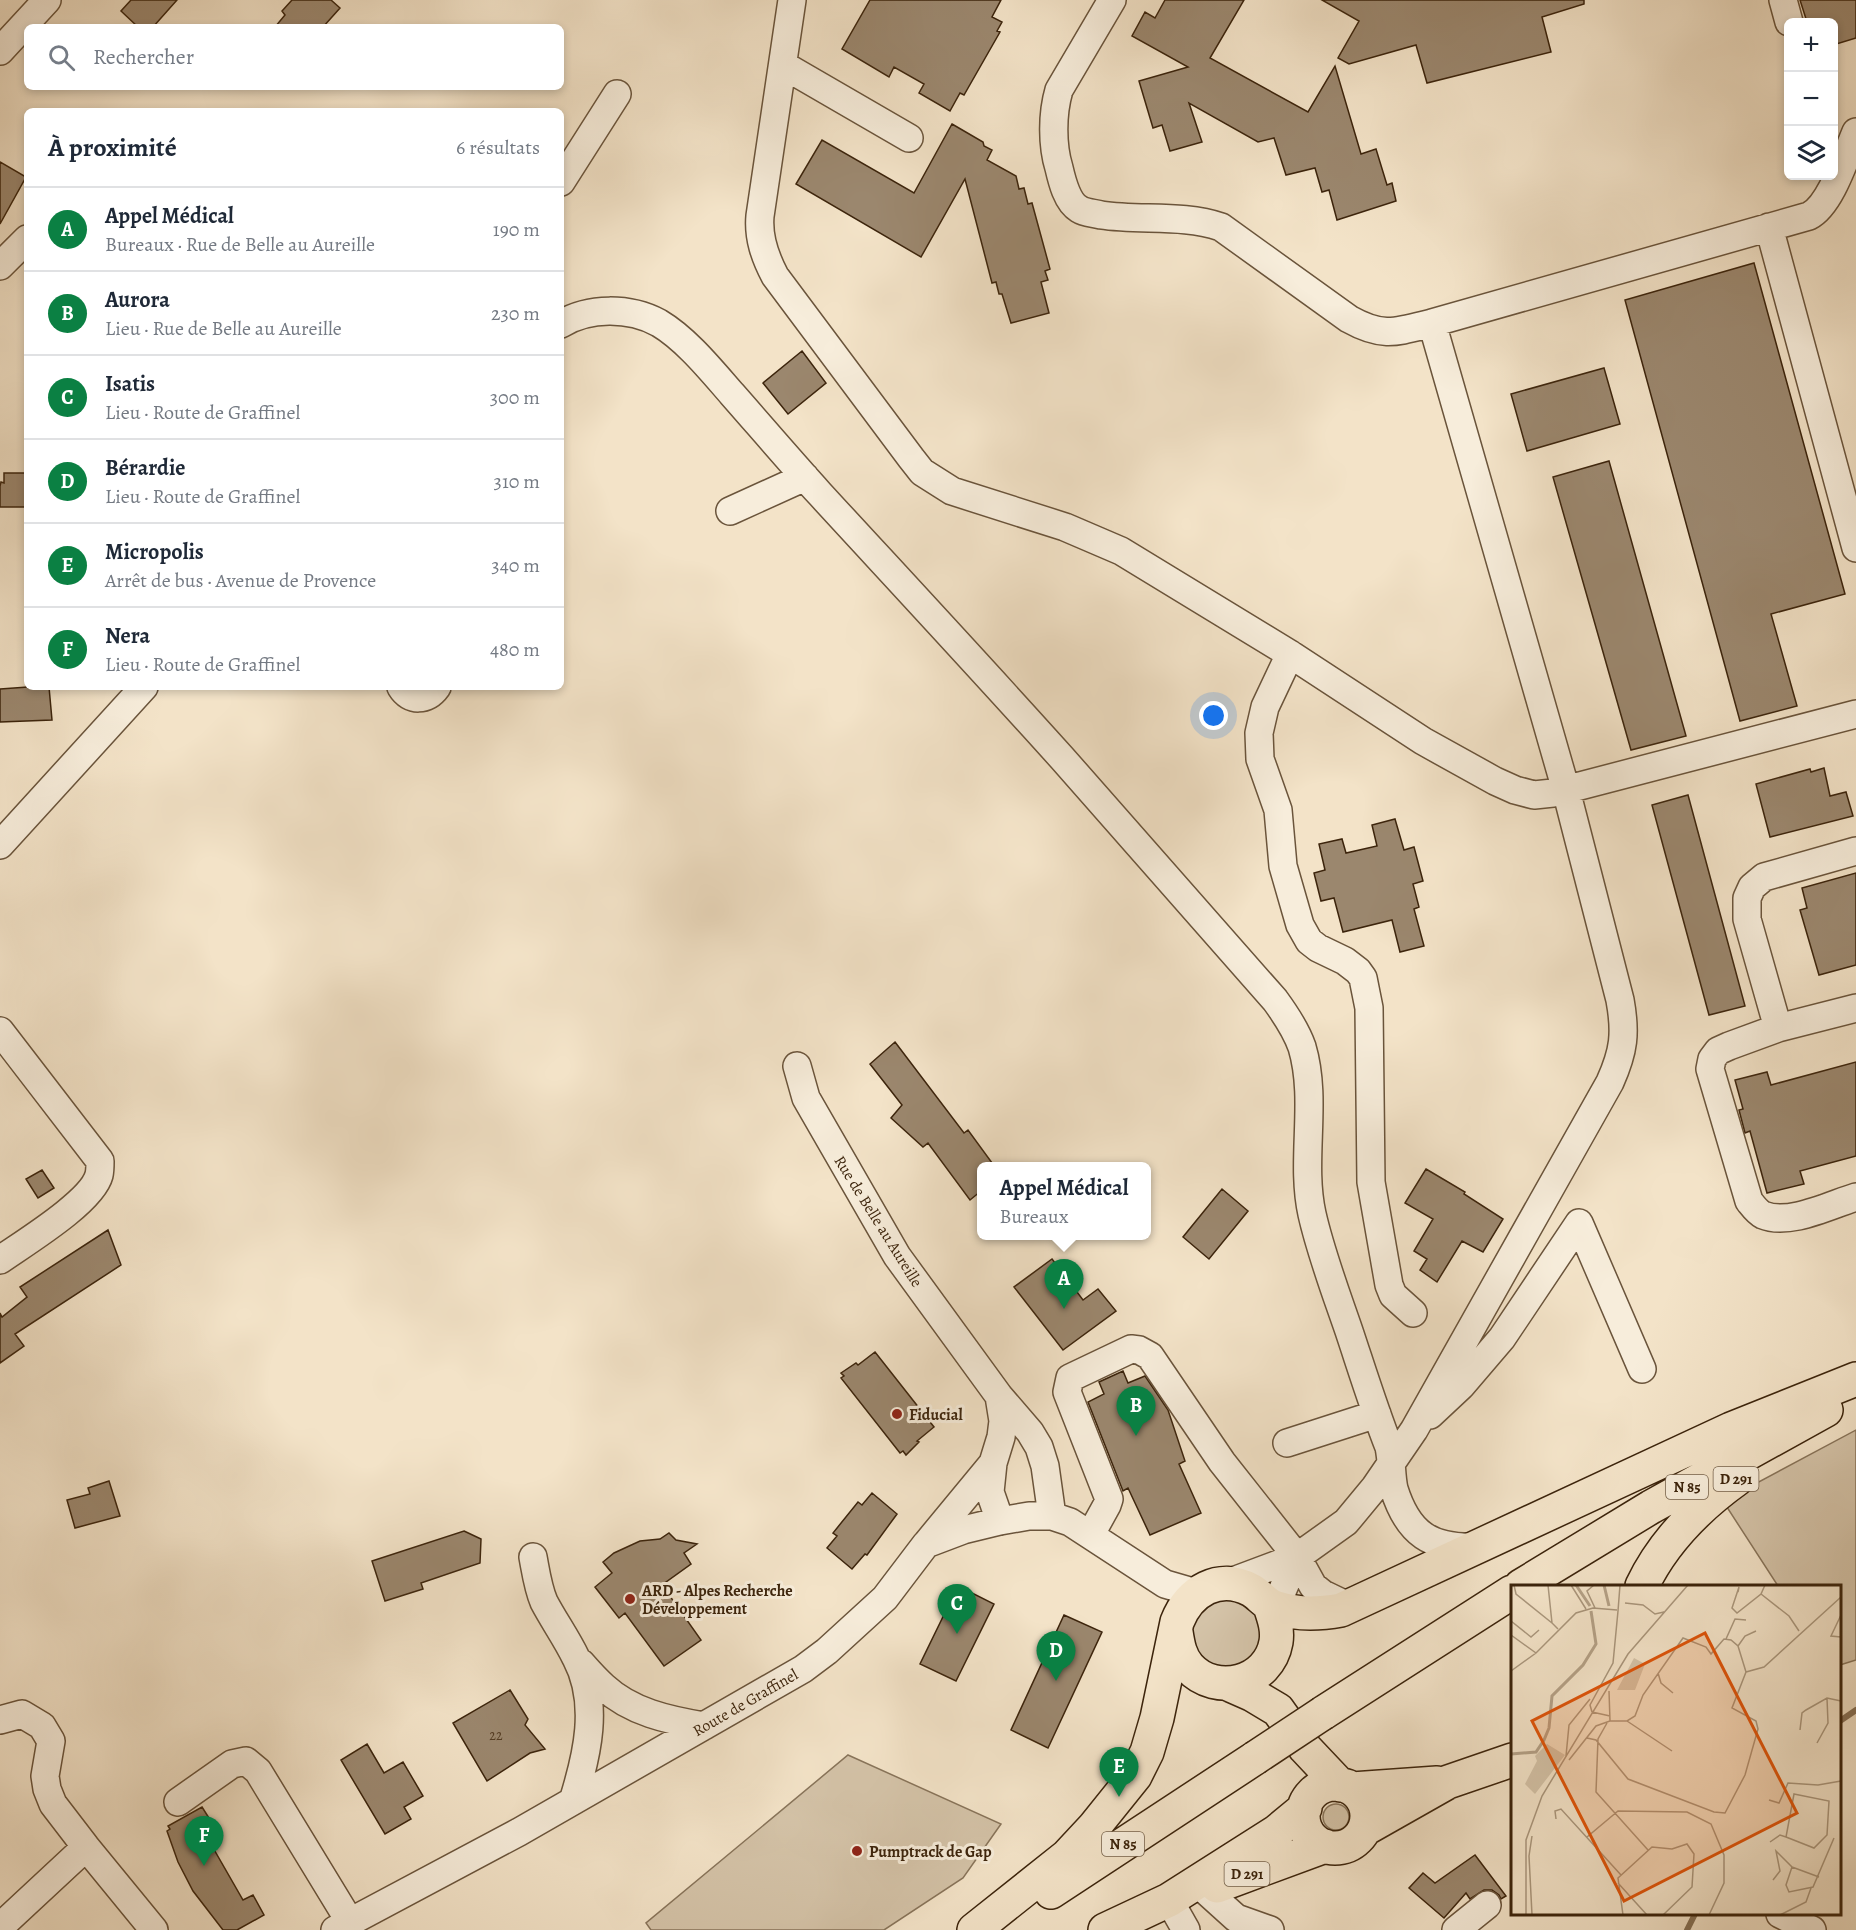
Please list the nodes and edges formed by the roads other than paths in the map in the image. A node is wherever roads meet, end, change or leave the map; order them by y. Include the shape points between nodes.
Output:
1 (47, 0) edge
2 (792, 0) edge
3 (1112, 0) edge
4 (1783, 0) edge
5 (1789, 18) edge
6 (25, 24) edge
7 (24, 25) edge
8 (0, 51) edge
9 (783, 65) junction
10 (617, 94) dead end
11 (1856, 132) edge
12 (909, 138) dead end
13 (1838, 169) edge
14 (564, 177) edge
15 (1832, 180) edge
16 (1769, 227) junction
17 (24, 242) edge
18 (0, 266) edge
19 (564, 322) edge
20 (1432, 323) junction
21 (805, 477) junction
22 (1848, 492) edge
23 (730, 511) dead end
24 (1856, 548) edge
25 (1290, 654) junction
26 (141, 690) edge
27 (403, 690) edge
28 (435, 690) edge
29 (1856, 714) edge
30 (1566, 790) junction
31 (0, 845) edge
32 (1856, 851) edge
33 (1856, 1008) edge
34 (1778, 1028) junction
35 (0, 1031) edge
36 (797, 1066) dead end
37 (1856, 1197) edge
38 (0, 1260) edge
39 (1413, 1313) dead end
40 (1642, 1369) dead end
41 (1856, 1379) edge
42 (999, 1396) junction
43 (1856, 1396) edge
44 (1377, 1414) junction
45 (1413, 1430) junction
46 (1287, 1443) dead end
47 (1392, 1462) junction
48 (993, 1463) junction
49 (1045, 1466) junction
50 (1052, 1516) junction
51 (1000, 1521) junction
52 (1090, 1534) junction
53 (926, 1544) junction
54 (1477, 1547) junction
55 (533, 1557) dead end
56 (1297, 1557) junction
57 (1133, 1565) junction
58 (1228, 1583) junction
59 (1524, 1585) edge
60 (1643, 1585) edge
61 (1196, 1593) junction
62 (1511, 1593) edge
63 (1350, 1607) junction
64 (1274, 1611) junction
65 (1511, 1619) edge
66 (1177, 1627) junction
67 (1272, 1654) junction
68 (578, 1660) junction
69 (1228, 1684) junction
70 (634, 1707) junction
71 (1331, 1708) junction
72 (1278, 1710) junction
73 (0, 1720) edge
74 (704, 1726) junction
75 (588, 1733) junction
76 (1305, 1748) junction
77 (644, 1759) junction
78 (1511, 1760) edge
79 (614, 1777) junction
80 (1448, 1782) junction
81 (1346, 1787) junction
82 (573, 1801) junction
83 (178, 1802) dead end
84 (1307, 1803) junction
85 (1365, 1829) junction
86 (1325, 1846) junction
87 (86, 1847) junction
88 (1205, 1890) junction
89 (1169, 1900) junction
90 (1487, 1905) dead end
91 (1772, 1915) edge
92 (1782, 1915) edge
93 (342, 1926) edge
94 (0, 1927) edge
95 (153, 1930) edge
96 (974, 1930) edge
97 (992, 1930) edge
98 (1105, 1930) edge
99 (1186, 1930) edge
100 (1270, 1930) edge
101 (1456, 1930) edge
102 (1768, 1930) edge
103 (1812, 1930) edge

1 - 6 street
2 - 9 street
3 - 20 street via 1055,103 1057,162 1075,206 1085,212 1112,216 1198,221 1221,227 1363,327 1389,332
4 - 5 street
7 - 8 street
9 - 12 street
9 - 25 street via 759,227 767,261 922,472 952,491 1065,527 1121,551
10 - 14 street
11 - 13 street
15 - 16 street via 1815,213
16 - 20 street
16 - 22 street
17 - 18 street
19 - 21 street via 585,313 613,311 659,323 706,364
20 - 30 street
21 - 23 street
21 - 44 street via 1061,758 1290,1020 1301,1046 1308,1081 1308,1186 1312,1213
22 - 24 street
25 - 30 street via 1423,741 1495,781 1534,795
25 - 39 street via 1265,707 1260,759 1278,810 1283,866 1300,925 1309,941 1345,961 1363,978 1369,1008 1371,1182 1389,1285 1393,1295
26 - 31 street
27 - 28 street via 414,698 424,698
29 - 30 street
30 - 45 street via 1620,1000 1624,1029 1621,1056 1610,1082
32 - 34 street via 1764,877 1752,887 1747,898 1747,919
33 - 34 street
34 - 37 street via 1718,1051 1710,1069 1749,1201 1761,1214 1791,1218
35 - 38 street via 100,1161 94,1186 82,1201
36 - 42 street, Rue de Belle au Aureille via 806,1098 897,1256
40 - 45 street via 1579,1222 1502,1338 1461,1386
41 - 54 main road via 1731,1429
42 - 48 street, Rue de Belle au Aureille via 1003,1422
42 - 49 street, Rue de Belle au Aureille via 1030,1432
43 - 59 main road, N 85 via 1651,1507
43 - 60 main road, D 291 via 1702,1505 1674,1536
44 - 46 street
44 - 47 street
45 - 47 street
47 - 54 street via 1394,1488 1413,1528 1442,1544
47 - 56 street via 1346,1522
48 - 49 street via 1016,1454
48 - 51 street via 990,1492
48 - 53 street, Rue de Belle au Aureille
49 - 50 street, Rue de Belle au Aureille
50 - 51 street
50 - 52 street
51 - 53 street
52 - 56 street via 1109,1499 1067,1392 1068,1383 1070,1378 1131,1349 1150,1356 1222,1462
52 - 57 street
53 - 74 street, Route de Graffinel via 885,1598 827,1651
54 - 63 main road
55 - 68 street via 544,1601
56 - 58 street
56 - 63 street via 1313,1586
56 - 64 street
57 - 61 street via 1165,1584
57 - 66 street via 1159,1591
58 - 61 main road
58 - 64 main road via 1253,1591
61 - 66 main road via 1182,1610
62 - 71 main road, N 85
63 - 64 main road via 1321,1614
64 - 67 main road via 1276,1643
65 - 71 main road via 1498,1622
66 - 69 main road via 1181,1656 1188,1667 1210,1681
66 - 96 main road via 1158,1718 1135,1776 1067,1856
67 - 69 main road via 1252,1677
67 - 72 main road
68 - 70 street via 605,1689
68 - 75 street via 589,1697
69 - 72 main road
70 - 74 street via 669,1720
70 - 75 street via 605,1708
70 - 77 street via 646,1732
71 - 97 main road, N 85, bridge
72 - 76 main road
73 - 87 street via 22,1714 42,1726 51,1741 45,1776 47,1789 53,1804
74 - 77 street, Route de Graffinel
75 - 79 street
75 - 82 street via 584,1767
76 - 81 main road
76 - 84 main road
77 - 79 street, Route de Graffinel
78 - 80 main road
79 - 82 street, Route de Graffinel
80 - 81 main road
80 - 85 main road
81 - 84 main road via 1323,1787
81 - 85 main road via 1359,1795 1367,1811
82 - 93 street, Route de Graffinel
83 - 93 street via 232,1764 246,1761 258,1771
84 - 86 main road via 1305,1827 1310,1836
84 - 89 main road, D 291 via 1276,1832
85 - 86 main road via 1344,1847
86 - 88 main road, D 291
87 - 94 street
87 - 95 street
88 - 89 main road, D 291
88 - 100 street via 1236,1918
89 - 98 main road, D 291
89 - 99 street
90 - 101 street
91 - 102 street
92 - 103 street

